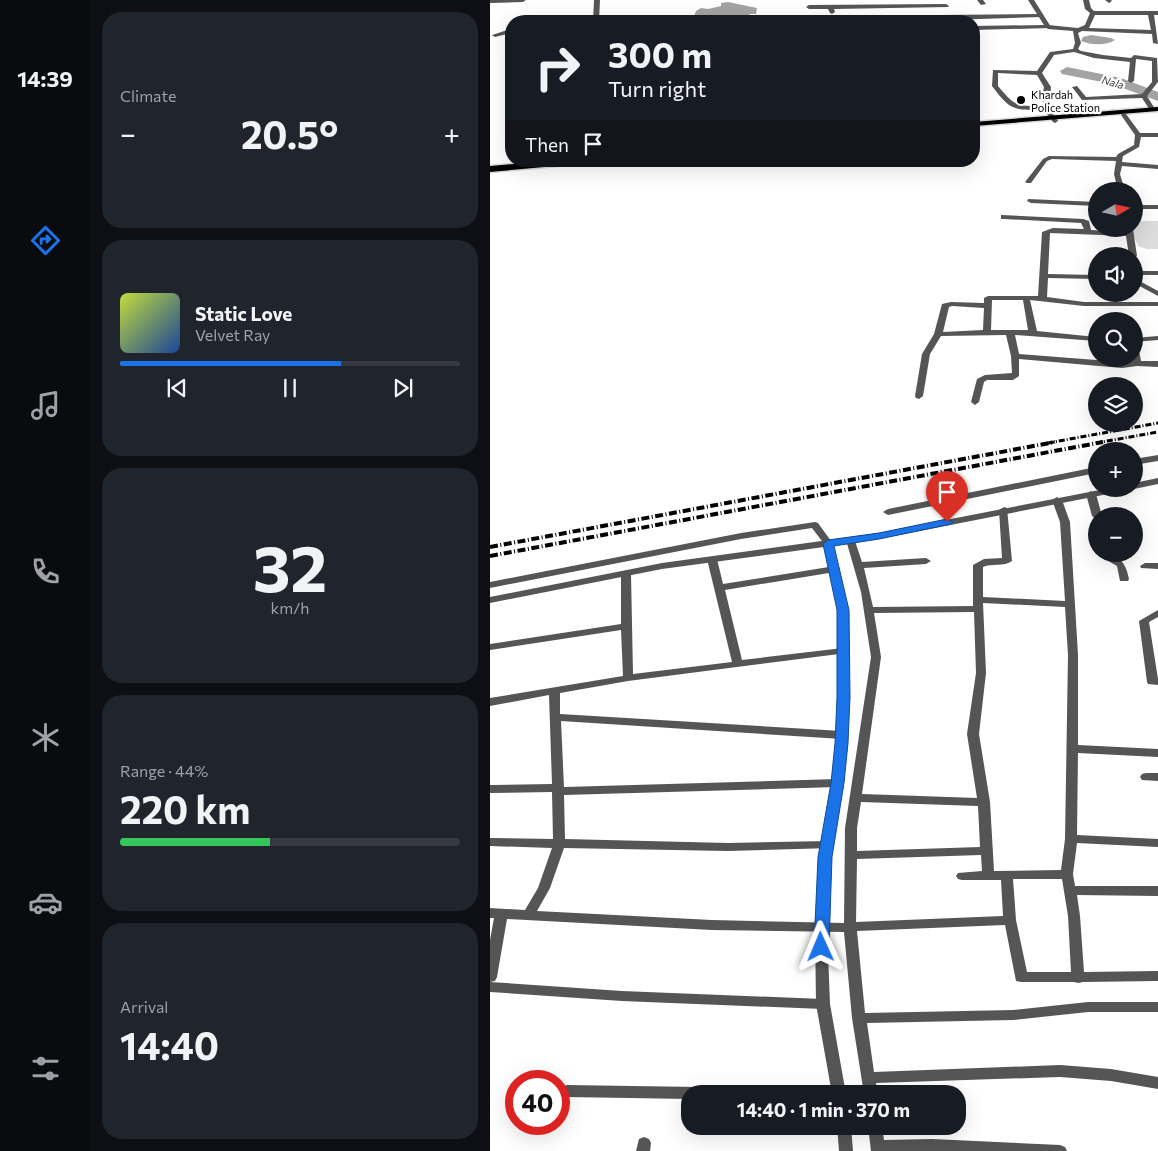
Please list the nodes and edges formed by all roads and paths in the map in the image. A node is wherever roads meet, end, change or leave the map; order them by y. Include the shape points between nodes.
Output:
1 (523, 0) edge
2 (597, 0) edge
3 (1031, 0) edge
4 (1086, 0) edge
5 (490, 2) edge
6 (945, 3) edge
7 (809, 7) dead end
8 (831, 7) junction
9 (1093, 13) junction
10 (1151, 13) junction
11 (1158, 13) edge
12 (596, 15) edge
13 (833, 15) edge
14 (1040, 16) junction
15 (980, 17) edge
16 (990, 17) junction
17 (1048, 27) junction
18 (980, 28) edge
19 (994, 28) junction
20 (1078, 29) junction
21 (505, 32) edge
22 (1154, 32) junction
23 (495, 35) dead end
24 (1156, 43) dead end
25 (1075, 50) junction
26 (1133, 60) junction
27 (1157, 60) edge
28 (1039, 73) junction
29 (1131, 81) dead end
30 (1075, 87) dead end
31 (1145, 95) junction
32 (1048, 108) junction
33 (1156, 110) edge
34 (1124, 115) junction
35 (1053, 119) junction
36 (980, 125) edge
37 (1138, 134) junction
38 (1158, 135) edge
39 (505, 162) edge
40 (1119, 162) junction
41 (490, 163) edge
42 (512, 167) edge
43 (1158, 167) edge
44 (490, 169) edge
45 (1029, 182) dead end
46 (1119, 182) edge
47 (1032, 200) dead end
48 (1088, 204) edge
49 (1143, 207) edge
50 (1158, 207) edge
51 (1004, 217) dead end
52 (1088, 232) joint
53 (1143, 271) edge
54 (1158, 272) edge
55 (1044, 276) junction
56 (1088, 277) edge
57 (1143, 285) edge
58 (1158, 294) edge
59 (1026, 298) junction
60 (1040, 298) junction
61 (1158, 304) edge
62 (988, 306) junction
63 (986, 332) junction
64 (1010, 333) junction
65 (1033, 333) junction
66 (938, 334) junction
67 (1088, 338) edge
68 (1158, 338) edge
69 (1143, 339) edge
70 (1015, 356) junction
71 (1088, 360) edge
72 (1143, 363) edge
73 (1158, 364) edge
74 (919, 396) dead end
75 (975, 402) dead end
76 (1158, 458) edge
77 (1143, 460) edge
78 (1088, 472) edge
79 (1158, 483) edge
80 (1143, 485) edge
81 (1088, 495) edge
82 (1057, 500) junction
83 (1004, 510) junction
84 (888, 512) dead end
85 (851, 540) junction
86 (828, 544) junction
87 (712, 559) junction
88 (926, 562) dead end
89 (1120, 562) edge
90 (859, 565) junction
91 (1145, 566) dead end
92 (1158, 566) edge
93 (834, 569) junction
94 (626, 574) junction
95 (1124, 579) dead end
96 (490, 585) edge
97 (719, 588) junction
98 (490, 600) edge
99 (1070, 604) junction
100 (978, 605) junction
101 (870, 610) junction
102 (1158, 613) edge
103 (626, 626) junction
104 (490, 647) edge
105 (843, 651) junction
106 (738, 665) junction
107 (628, 678) junction
108 (1158, 682) edge
109 (554, 691) junction
110 (490, 702) edge
111 (555, 717) junction
112 (842, 735) junction
113 (1072, 749) junction
114 (1158, 753) edge
115 (837, 783) junction
116 (490, 789) edge
117 (558, 790) junction
118 (856, 798) junction
119 (984, 802) junction
120 (1071, 839) junction
121 (490, 842) edge
122 (1158, 843) edge
123 (559, 844) junction
124 (828, 845) junction
125 (986, 851) junction
126 (851, 855) junction
127 (1067, 874) junction
128 (962, 876) dead end
129 (988, 876) junction
130 (1007, 876) junction
131 (1070, 890) junction
132 (1158, 891) edge
133 (496, 914) edge
134 (528, 916) junction
135 (1010, 920) junction
136 (847, 927) junction
137 (825, 928) junction
138 (1158, 976) edge
139 (490, 977) edge
140 (1078, 978) junction
141 (490, 987) edge
142 (823, 1004) junction
143 (1158, 1007) edge
144 (859, 1018) junction
145 (869, 1078) junction
146 (1158, 1083) edge
147 (837, 1085) edge
148 (870, 1085) edge
149 (570, 1091) edge
150 (681, 1093) edge
151 (845, 1135) edge
152 (876, 1135) edge
153 (878, 1149) edge
154 (846, 1151) edge
155 (1060, 1151) edge

1 - 5 street
2 - 12 street
3 - 14 street
4 - 9 street via 1088,9
6 - 8 street
7 - 8 street
8 - 13 street
9 - 10 street
9 - 20 street via 1088,26
10 - 11 street
10 - 22 street
14 - 16 street
14 - 17 street
15 - 16 street
16 - 19 street
17 - 19 street
17 - 20 street
18 - 19 street
20 - 22 street
20 - 25 street via 1074,32 1078,43
21 - 23 street
22 - 24 street
25 - 26 street via 1082,55
25 - 28 street via 1052,53
26 - 27 street via 1134,57
26 - 29 street
27 - 31 street via 1155,82
28 - 32 street via 1048,84 1045,97
28 - 32 street via 995,71 995,86 1011,105
30 - 31 street via 1084,98
31 - 33 street
32 - 35 street
33 - 34 main road
33 - 35 main road
34 - 35 main road
34 - 37 street
35 - 36 main road
37 - 38 street
37 - 40 street via 1137,146 1120,155
39 - 41 main road
40 - 43 street
40 - 45 street via 1051,157 1044,160
40 - 46 street
42 - 44 main road
47 - 48 street
49 - 50 street
51 - 52 street via 1082,221
52 - 55 street via 1046,232
53 - 54 street
55 - 56 street
55 - 60 street via 1043,296
57 - 58 street
59 - 60 street
59 - 62 street via 988,298
59 - 65 street
60 - 61 street via 1084,304
62 - 63 street
62 - 66 street via 944,306
63 - 64 street
63 - 66 street
64 - 65 street
64 - 70 street
65 - 67 street
66 - 74 street via 926,354
68 - 69 street
70 - 71 street
70 - 75 street via 1016,374 980,381
72 - 73 street
76 - 77 street
78 - 84 street
79 - 80 street
81 - 82 street
82 - 83 street
82 - 99 street via 1065,522
83 - 85 street
83 - 100 street via 1007,561 978,565
85 - 86 street
85 - 90 street
86 - 87 street
86 - 93 street
86 - 96 street via 815,525 741,536
87 - 94 street
87 - 97 street
88 - 90 street
89 - 95 street
90 - 101 street
91 - 92 street
93 - 97 street
93 - 105 street via 843,610
94 - 98 street
94 - 103 street
97 - 106 street
99 - 100 street
99 - 113 street
100 - 101 street
100 - 119 street via 981,673 973,734
101 - 118 street via 876,656
102 - 108 street via 1144,621 1152,682
103 - 104 street
103 - 107 street
105 - 106 street
105 - 112 street
106 - 107 street
107 - 109 street
109 - 110 street
109 - 111 street
111 - 112 street
111 - 117 street
112 - 115 street
113 - 114 street
113 - 120 street
115 - 117 street
115 - 124 street
116 - 117 street
117 - 123 street
118 - 119 street
118 - 126 street
119 - 125 street
120 - 122 street
120 - 127 street
121 - 123 street
123 - 124 street
123 - 134 street via 544,888
124 - 137 street
125 - 126 street
125 - 129 street
126 - 136 street
127 - 130 street
127 - 131 street
128 - 129 street
129 - 130 street
130 - 135 street
131 - 132 street
131 - 140 street
133 - 134 street
133 - 139 street
134 - 137 street
135 - 136 street
135 - 140 street via 1021,977
136 - 137 street
136 - 144 street
137 - 142 street
138 - 140 street
141 - 142 street
142 - 147 street
143 - 144 street via 1088,1007 1013,1015
144 - 145 street
145 - 146 street via 1060,1071
145 - 148 street
149 - 150 street
151 - 154 street
152 - 153 street
153 - 155 street via 932,1144

